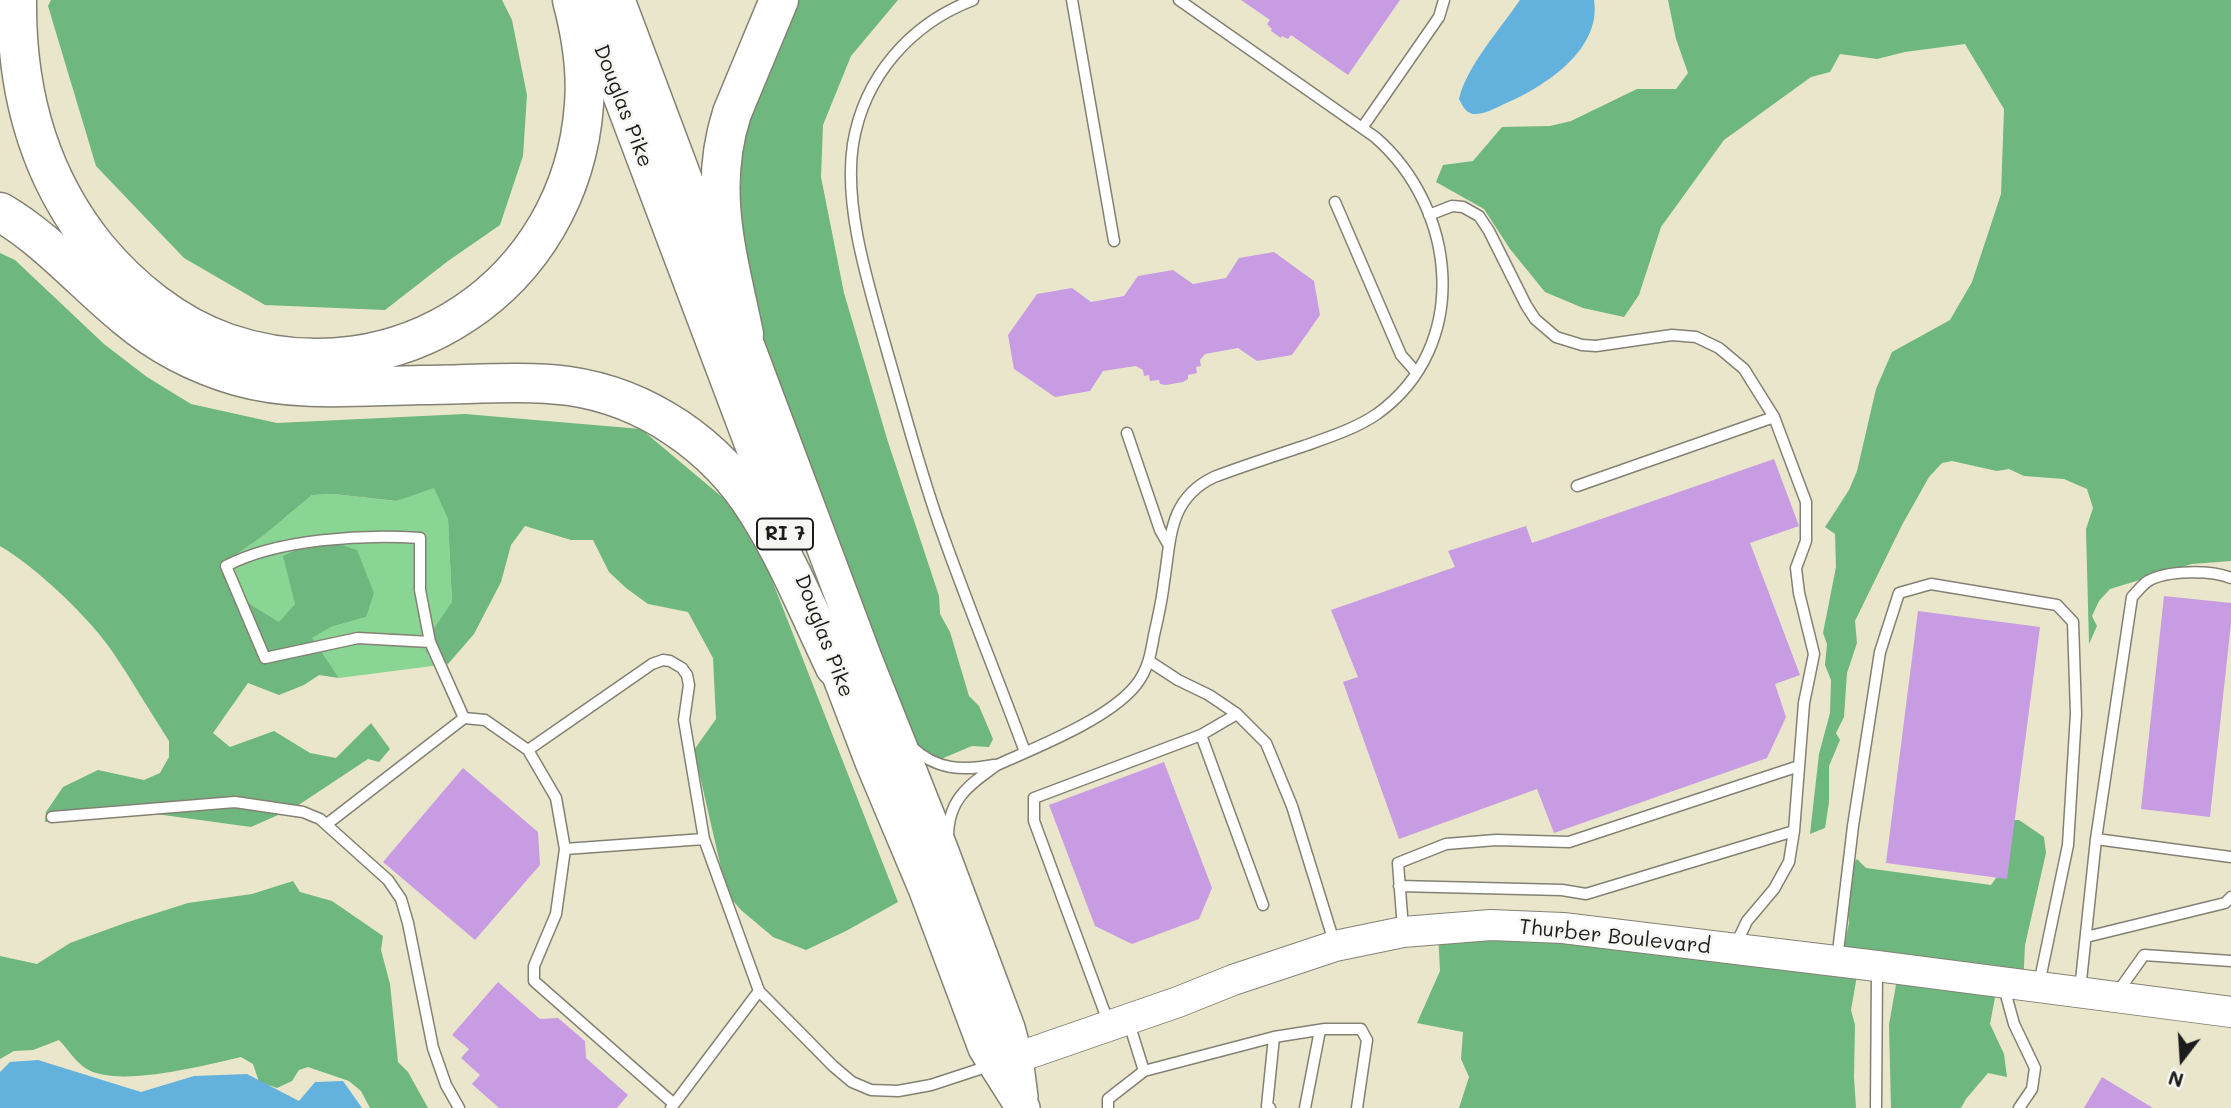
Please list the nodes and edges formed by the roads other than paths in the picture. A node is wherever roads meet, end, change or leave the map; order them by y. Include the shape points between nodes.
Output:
1 (17, 0) edge
2 (572, 0) edge
3 (584, 0) edge
4 (618, 0) edge
5 (779, 0) edge
6 (973, 0) edge
7 (1072, 0) edge
8 (1179, 0) edge
9 (1444, 0) edge
10 (1362, 128) junction
11 (1335, 202) dead end
12 (0, 212) edge
13 (1429, 215) junction
14 (1114, 241) dead end
15 (744, 334) junction
16 (1416, 372) junction
17 (1774, 417) junction
18 (1127, 433) dead end
19 (1577, 486) dead end
20 (1168, 544) junction
21 (2231, 578) edge
22 (430, 642) junction
23 (1149, 661) junction
24 (835, 667) junction
25 (1237, 714) junction
26 (464, 718) junction
27 (889, 721) junction
28 (1201, 735) junction
29 (528, 750) junction
30 (1025, 752) junction
31 (997, 765) junction
32 (1799, 766) junction
33 (52, 817) dead end
34 (327, 824) junction
35 (1794, 831) junction
36 (704, 839) junction
37 (2096, 839) junction
38 (565, 849) junction
39 (2231, 857) edge
40 (953, 880) junction
41 (1399, 886) junction
42 (2231, 897) edge
43 (1263, 905) dead end
44 (1404, 932) junction
45 (2085, 937) junction
46 (1335, 946) junction
47 (1734, 949) junction
48 (1836, 961) junction
49 (2231, 961) edge
50 (1877, 966) junction
51 (2002, 982) junction
52 (2038, 987) junction
53 (759, 991) junction
54 (2080, 993) junction
55 (2114, 997) junction
56 (2231, 1012) edge
57 (1119, 1024) junction
58 (1320, 1030) junction
59 (1275, 1037) junction
60 (1005, 1061) junction
61 (1144, 1072) junction
62 (673, 1106) edge
63 (1023, 1107) edge
64 (1268, 1107) edge
65 (459, 1108) edge
66 (1108, 1108) edge
67 (1305, 1108) edge
68 (1357, 1108) edge
69 (1876, 1108) edge
70 (2019, 1108) edge

1 - 2 highway via 20,74 35,134 67,205 105,257 162,309 203,333 258,352 317,359 390,348 438,330 500,286 534,247 559,204 582,128 583,56
3 - 24 main road, Douglas Pike / RI 7
4 - 15 main road, Douglas Pike / RI 7
5 - 15 highway via 732,113 720,167 722,223
6 - 30 lane via 930,22 891,57 860,114 852,183 865,271 923,473
7 - 14 lane
8 - 10 lane
9 - 10 lane via 1439,17
10 - 13 lane via 1398,160
11 - 16 lane via 1401,355
12 - 24 highway via 48,246 145,333 216,370 263,382 317,387 553,384 612,396 659,417 709,454 756,509
13 - 16 lane via 1440,253 1444,292 1436,332
13 - 17 lane via 1452,206 1479,216 1525,305 1556,337 1596,346 1672,335 1696,337 1719,348 1744,369
15 - 27 main road, Douglas Pike / RI 7
16 - 20 lane via 1388,404 1357,426 1204,481 1180,508
17 - 19 lane
17 - 32 lane via 1806,502 1805,541 1796,568 1814,654
18 - 20 lane
20 - 23 lane
21 - 37 lane via 2216,572 2178,573 2149,580 2132,597
22 - 22 lane via 358,638 265,659 226,566 306,542 420,538 420,590
22 - 26 lane
23 - 25 lane
23 - 30 lane via 1136,685 1115,706
24 - 60 main road, Douglas Pike / RI 7 via 978,1030
25 - 28 lane
25 - 46 lane via 1266,743 1292,806
26 - 29 lane via 485,720
26 - 34 lane
27 - 31 lane via 917,752 936,764 964,769
27 - 40 main road, Douglas Pike / RI 7
28 - 43 lane
28 - 57 lane via 1034,798 1034,821
29 - 36 lane via 652,664 663,660 676,663 689,685 684,720
29 - 38 lane via 556,798
30 - 31 lane
31 - 40 lane via 962,793 952,809 948,845
32 - 35 lane
32 - 41 lane via 1569,842 1446,844 1398,863
33 - 34 lane via 235,802 303,812
34 - 65 lane via 395,888 408,923 439,1068
35 - 41 lane via 1586,894
35 - 47 lane via 1789,862 1747,921
36 - 38 lane
36 - 53 lane
37 - 39 lane
37 - 45 lane
38 - 62 lane via 556,914 534,966 534,981
40 - 60 main road, Douglas Pike / RI 7 via 1008,1028
41 - 44 lane
42 - 45 lane
44 - 46 street, Thurber Boulevard
44 - 47 street, Thurber Boulevard via 1491,925 1563,928
45 - 54 lane
46 - 57 street, Thurber Boulevard via 1233,979
47 - 48 street, Thurber Boulevard
48 - 50 street, Thurber Boulevard
48 - 52 lane via 1880,652 1899,593 1931,584 2057,605 2073,622 2076,714 2068,845
49 - 55 lane via 2144,955
50 - 51 street, Thurber Boulevard
50 - 69 lane
51 - 52 street, Thurber Boulevard
51 - 70 lane via 2014,1024 2035,1069 2032,1089
52 - 54 street, Thurber Boulevard
53 - 60 lane via 833,1066 871,1090 931,1085
53 - 62 lane
54 - 55 street, Thurber Boulevard
55 - 56 street, Thurber Boulevard
57 - 60 street, Thurber Boulevard
57 - 61 lane
58 - 59 lane
58 - 67 lane
58 - 68 lane via 1361,1029 1367,1040
59 - 61 lane
59 - 64 lane
60 - 63 main road, Douglas Pike / RI 7
61 - 66 lane via 1108,1099

